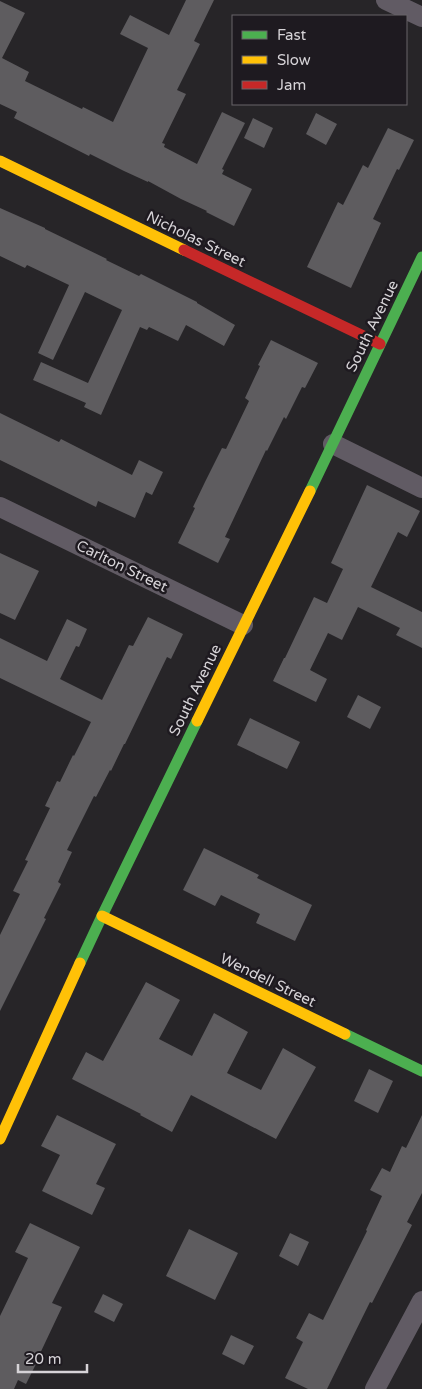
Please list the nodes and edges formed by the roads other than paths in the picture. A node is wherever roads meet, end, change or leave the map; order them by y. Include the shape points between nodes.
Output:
1 (386, 0) edge
2 (422, 17) edge
3 (0, 161) edge
4 (422, 257) edge
5 (380, 344) junction
6 (333, 444) junction
7 (422, 488) edge
8 (0, 507) edge
9 (243, 625) junction
10 (102, 916) junction
11 (422, 1071) edge
12 (0, 1139) edge
13 (422, 1301) edge
14 (375, 1389) edge

1 - 2 street
3 - 5 street, Nicholas Street
4 - 5 street, South Avenue
5 - 6 street, South Avenue
6 - 7 street
6 - 9 street, South Avenue
8 - 9 street, Carlton Street
9 - 10 street, South Avenue
10 - 11 street, Wendell Street
10 - 12 street, South Avenue
13 - 14 street

